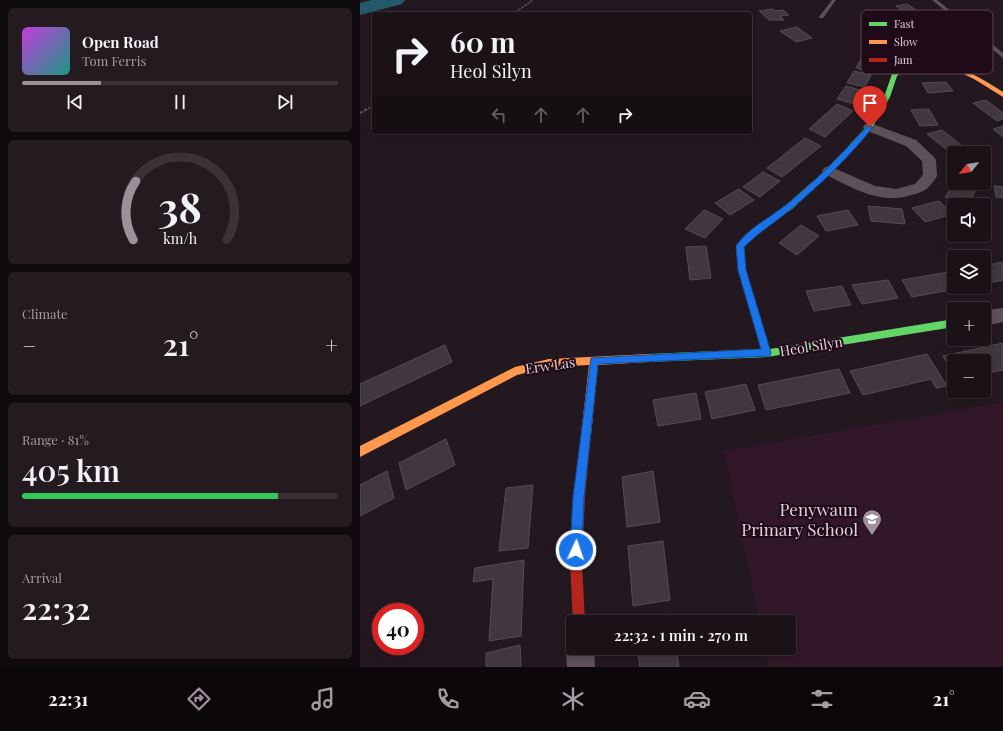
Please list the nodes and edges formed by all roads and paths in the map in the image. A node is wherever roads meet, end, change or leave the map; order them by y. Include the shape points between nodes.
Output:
1 (533, 0) edge
2 (834, 0) edge
3 (934, 0) edge
4 (946, 10) edge
5 (516, 12) edge
6 (821, 17) dead end
7 (993, 48) edge
8 (1003, 56) edge
9 (895, 74) edge
10 (970, 74) edge
11 (1003, 95) edge
12 (372, 106) edge
13 (360, 113) edge
14 (870, 127) junction
15 (829, 172) junction
16 (1003, 315) edge
17 (991, 317) edge
18 (947, 324) edge
19 (767, 353) junction
20 (594, 360) junction
21 (360, 452) edge
22 (579, 615) edge
23 (580, 655) edge
24 (581, 667) edge

1 - 5 path
2 - 6 lane
3 - 4 lane
7 - 8 lane
9 - 14 street via 887,97
10 - 11 street
12 - 13 path
14 - 15 street
14 - 15 street via 910,143 928,160 930,176 920,188 896,194 872,191
15 - 19 street via 740,246 742,270
16 - 17 street
18 - 19 street, Heol Silyn
19 - 20 street, Heol Silyn
20 - 21 street, Erw Las via 550,363 515,371
20 - 22 street, Erw Las via 579,497 576,563
23 - 24 street

